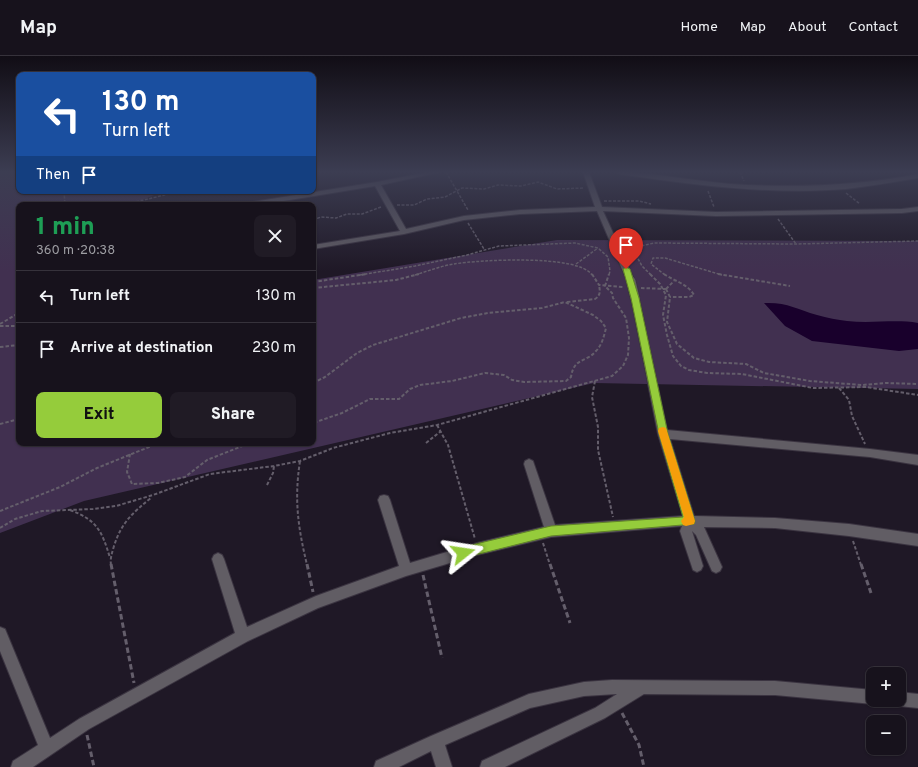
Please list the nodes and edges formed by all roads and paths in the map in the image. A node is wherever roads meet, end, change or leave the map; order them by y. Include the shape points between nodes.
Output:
1 (395, 205) edge
2 (466, 205) edge
3 (597, 205) edge
4 (713, 205) edge
5 (860, 205) edge
6 (389, 206) junction
7 (598, 209) junction
8 (918, 209) edge
9 (869, 212) junction
10 (716, 214) junction
11 (775, 214) junction
12 (472, 216) junction
13 (464, 218) junction
14 (316, 219) edge
15 (404, 232) junction
16 (918, 241) edge
17 (796, 244) junction
18 (316, 247) edge
19 (598, 248) junction
20 (484, 249) junction
21 (576, 264) junction
22 (674, 281) junction
23 (316, 282) edge
24 (599, 285) junction
25 (605, 286) junction
26 (790, 286) dead end
27 (612, 287) dead end
28 (316, 288) edge
29 (664, 289) junction
30 (670, 297) junction
31 (565, 302) junction
32 (15, 315) edge
33 (0, 325) edge
34 (16, 326) edge
35 (16, 345) edge
36 (0, 347) edge
37 (596, 381) junction
38 (316, 382) edge
39 (918, 384) edge
40 (862, 385) junction
41 (854, 387) junction
42 (838, 388) junction
43 (918, 395) edge
44 (16, 420) edge
45 (316, 422) edge
46 (0, 424) edge
47 (437, 425) junction
48 (441, 431) junction
49 (663, 434) junction
50 (426, 442) dead end
51 (151, 446) edge
52 (242, 446) edge
53 (870, 453) junction
54 (130, 454) junction
55 (918, 460) edge
56 (300, 461) junction
57 (529, 464) dead end
58 (274, 466) junction
59 (267, 485) dead end
60 (153, 496) junction
61 (384, 500) dead end
62 (67, 509) junction
63 (0, 511) edge
64 (690, 521) junction
65 (615, 526) junction
66 (0, 528) edge
67 (849, 530) junction
68 (545, 532) junction
69 (918, 540) edge
70 (478, 548) junction
71 (110, 559) junction
72 (218, 559) dead end
73 (421, 565) junction
74 (697, 566) dead end
75 (716, 567) dead end
76 (406, 570) junction
77 (871, 593) dead end
78 (316, 602) junction
79 (570, 623) dead end
80 (0, 634) edge
81 (242, 636) junction
82 (442, 658) dead end
83 (641, 688) junction
84 (136, 694) junction
85 (866, 696) edge
86 (906, 700) edge
87 (918, 701) edge
88 (617, 704) junction
89 (84, 724) junction
90 (436, 741) junction
91 (47, 749) junction
92 (19, 767) edge
93 (94, 767) edge
94 (382, 767) edge
95 (444, 767) edge
96 (488, 767) edge
97 (644, 767) edge

1 - 6 path
2 - 12 path
3 - 7 street
4 - 10 path
5 - 9 path
6 - 14 path via 362,214
6 - 15 street
7 - 10 street
7 - 12 street via 543,210
7 - 49 street, bridge via 622,257 635,298
8 - 9 street
9 - 11 street
10 - 11 street
11 - 17 path
12 - 13 street
13 - 15 street
13 - 20 path
15 - 18 street
16 - 17 path
17 - 29 path via 687,242 641,246 636,255 637,260
19 - 20 path via 575,243 499,246
19 - 21 path
19 - 25 path via 605,252 609,261 610,271
20 - 23 path via 415,266
21 - 24 path via 590,271
21 - 28 path via 546,260 470,262 453,264 396,280
22 - 26 path via 651,264 653,258 665,258 719,274
22 - 29 path
22 - 30 path via 690,288 694,295
24 - 25 path
24 - 31 path via 596,299
25 - 27 path
25 - 37 path via 612,293 626,318 628,355 623,366 612,376
29 - 30 path
29 - 42 path via 664,320 673,355 684,366 711,373 742,374 789,385
30 - 40 path via 667,322 677,344 694,358 709,362 746,364 764,373 810,381
31 - 38 path via 542,308 461,318 373,345 356,353
31 - 45 path via 593,315 606,328 598,350 575,364 571,376 566,381 524,382 495,373 485,373 415,386 400,399 370,399 342,414
32 - 33 path
33 - 34 path
35 - 36 path
37 - 47 path
37 - 65 path via 592,390 592,400 598,424 599,456
39 - 40 path
40 - 41 path
41 - 42 path
41 - 43 path
42 - 53 path via 849,400 852,416
44 - 46 path
47 - 48 path
47 - 56 path via 390,433 333,448
48 - 50 path
48 - 70 path via 450,451
49 - 53 street
49 - 64 street
51 - 54 path
52 - 54 path via 207,460 185,477 158,483 132,484 127,472
53 - 55 street
54 - 63 path via 60,488
56 - 58 path
56 - 78 path via 296,501 298,522
57 - 68 street
58 - 59 path
58 - 60 path via 210,474
60 - 62 path via 116,506
60 - 71 path via 125,521 114,541
61 - 76 street
62 - 66 path via 42,511 15,519
62 - 71 path via 84,515 97,524 104,535
64 - 65 street
64 - 67 street via 775,523
64 - 74 street via 686,531
64 - 75 street via 700,531
65 - 68 street
67 - 69 street
67 - 77 path
68 - 70 street
68 - 79 path
70 - 73 street
71 - 84 path
72 - 81 street
73 - 76 street
73 - 82 path
76 - 78 street
78 - 81 street
80 - 91 street
81 - 84 street
83 - 85 street via 775,688
83 - 88 street
83 - 90 street via 598,688 529,701
84 - 89 street
86 - 87 street
88 - 96 street
88 - 97 path via 639,745
89 - 91 street
89 - 93 path
90 - 94 street
90 - 95 street
91 - 92 street

